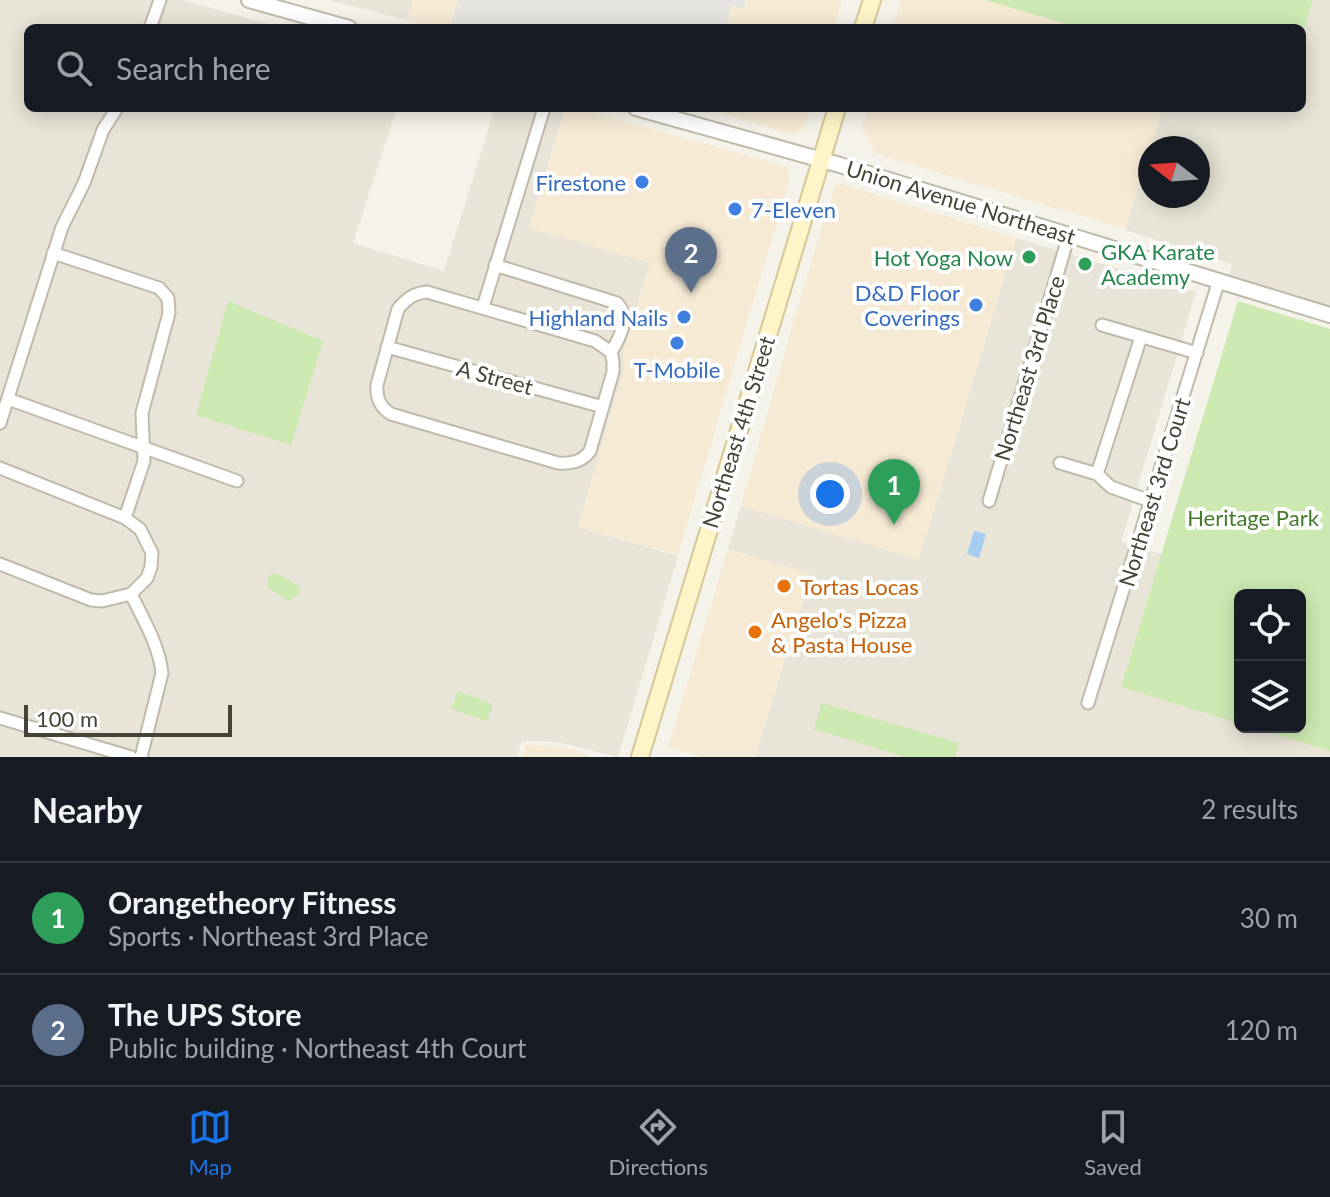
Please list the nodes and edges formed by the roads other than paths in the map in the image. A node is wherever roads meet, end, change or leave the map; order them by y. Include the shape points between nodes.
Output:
1 (160, 0) edge
2 (872, 0) edge
3 (257, 1) edge
4 (151, 24) edge
5 (335, 24) edge
6 (864, 24) edge
7 (114, 112) edge
8 (543, 112) edge
9 (650, 112) edge
10 (836, 112) edge
11 (821, 160) junction
12 (1069, 235) junction
13 (53, 253) junction
14 (495, 265) junction
15 (1219, 280) junction
16 (483, 307) junction
17 (1329, 312) edge
18 (1102, 325) dead end
19 (1141, 337) junction
20 (387, 347) junction
21 (611, 352) junction
22 (1197, 353) junction
23 (8, 399) junction
24 (603, 407) junction
25 (0, 423) edge
26 (144, 447) junction
27 (1060, 463) dead end
28 (0, 468) edge
29 (1097, 474) junction
30 (237, 481) dead end
31 (989, 501) dead end
32 (1150, 501) junction
33 (125, 518) junction
34 (0, 564) edge
35 (131, 594) junction
36 (1088, 703) dead end
37 (0, 718) edge
38 (131, 757) edge
39 (141, 757) edge
40 (640, 757) edge

1 - 4 street
2 - 6 main road
3 - 5 street
7 - 13 street
8 - 14 street
9 - 11 street, Union Avenue Northeast
10 - 11 main road, Northeast 4th Street
11 - 12 street, Union Avenue Northeast
11 - 40 main road, Northeast 4th Street
12 - 15 street, Union Avenue Northeast
12 - 31 street, Northeast 3rd Place
13 - 23 street
13 - 26 street via 159,288 168,298 169,313 142,413
14 - 16 street
14 - 21 street via 617,303 625,317
15 - 17 street, Union Avenue Northeast
15 - 22 street, Northeast 3rd Court
16 - 20 street via 427,292 412,295 398,309
16 - 21 street via 595,341
18 - 19 street
19 - 22 street
19 - 29 street
20 - 24 street, A Street
20 - 24 street via 376,395 385,410 558,463 569,464 590,451
21 - 24 street via 613,372
22 - 32 street, Northeast 3rd Court
23 - 25 street
23 - 26 street
26 - 30 street
26 - 33 street
27 - 29 street
28 - 33 street
29 - 32 street via 1111,487
32 - 36 street, Northeast 3rd Court
33 - 35 street via 140,529 152,553 147,578
34 - 35 street via 91,600
35 - 39 street via 162,673
37 - 38 street

